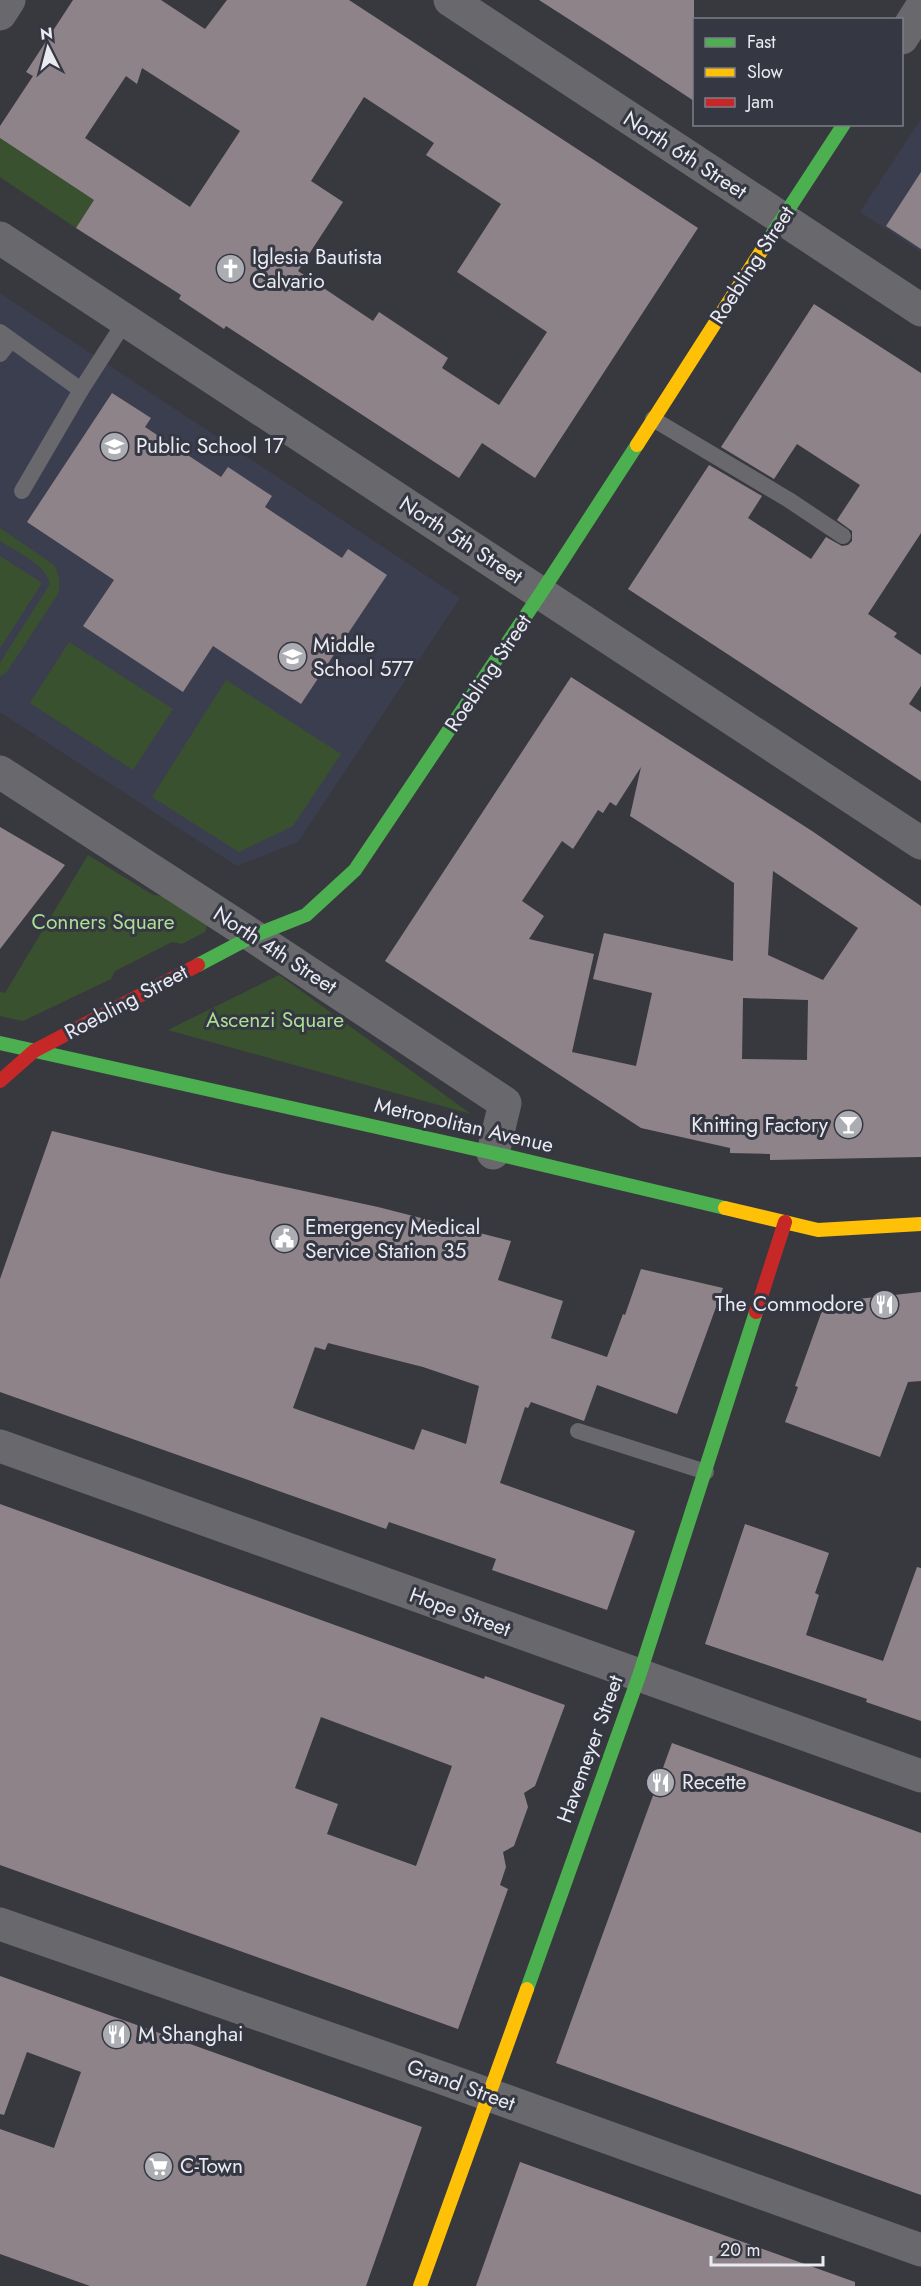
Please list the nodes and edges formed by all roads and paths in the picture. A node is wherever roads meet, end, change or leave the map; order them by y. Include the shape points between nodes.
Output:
1 (9, 0) edge
2 (450, 0) edge
3 (921, 8) edge
4 (0, 14) edge
5 (903, 36) edge
6 (843, 126) edge
7 (782, 219) junction
8 (0, 238) edge
9 (921, 310) edge
10 (126, 320) junction
11 (5, 336) edge
12 (0, 354) edge
13 (81, 390) junction
14 (653, 419) junction
15 (22, 491) dead end
16 (843, 536) dead end
17 (541, 593) junction
18 (0, 772) edge
19 (921, 843) edge
20 (253, 936) junction
21 (0, 1043) edge
22 (34, 1051) junction
23 (0, 1081) edge
24 (493, 1153) junction
25 (785, 1222) junction
26 (921, 1224) edge
27 (578, 1431) dead end
28 (0, 1446) edge
29 (706, 1472) junction
30 (639, 1676) junction
31 (921, 1776) edge
32 (0, 1924) edge
33 (488, 2094) junction
34 (921, 2250) edge
35 (420, 2286) edge

1 - 4 street
2 - 7 street, North 6th Street
3 - 5 street
6 - 7 street, Roebling Street
7 - 9 street, North 6th Street
7 - 14 street, Roebling Street
8 - 10 street, North 5th Street
10 - 13 lane
10 - 17 street, North 5th Street
11 - 12 lane
11 - 13 lane
13 - 15 lane
14 - 16 lane
14 - 17 street, Roebling Street
17 - 19 street, North 5th Street
17 - 20 street, Roebling Street via 355,870 306,915
18 - 20 street, North 4th Street
20 - 22 street, Roebling Street
20 - 24 street, North 4th Street via 505,1103
21 - 22 street, Metropolitan Avenue
22 - 23 street, Roebling Street
22 - 24 street, Metropolitan Avenue
24 - 25 street, Metropolitan Avenue
25 - 26 street, Metropolitan Avenue via 818,1230
25 - 29 street, Havemeyer Street
27 - 29 lane
28 - 30 street, Hope Street
29 - 30 street, Havemeyer Street
30 - 31 street, Hope Street
30 - 33 street, Havemeyer Street
32 - 33 street, Grand Street
33 - 34 street, Grand Street
33 - 35 street, Havemeyer Street

